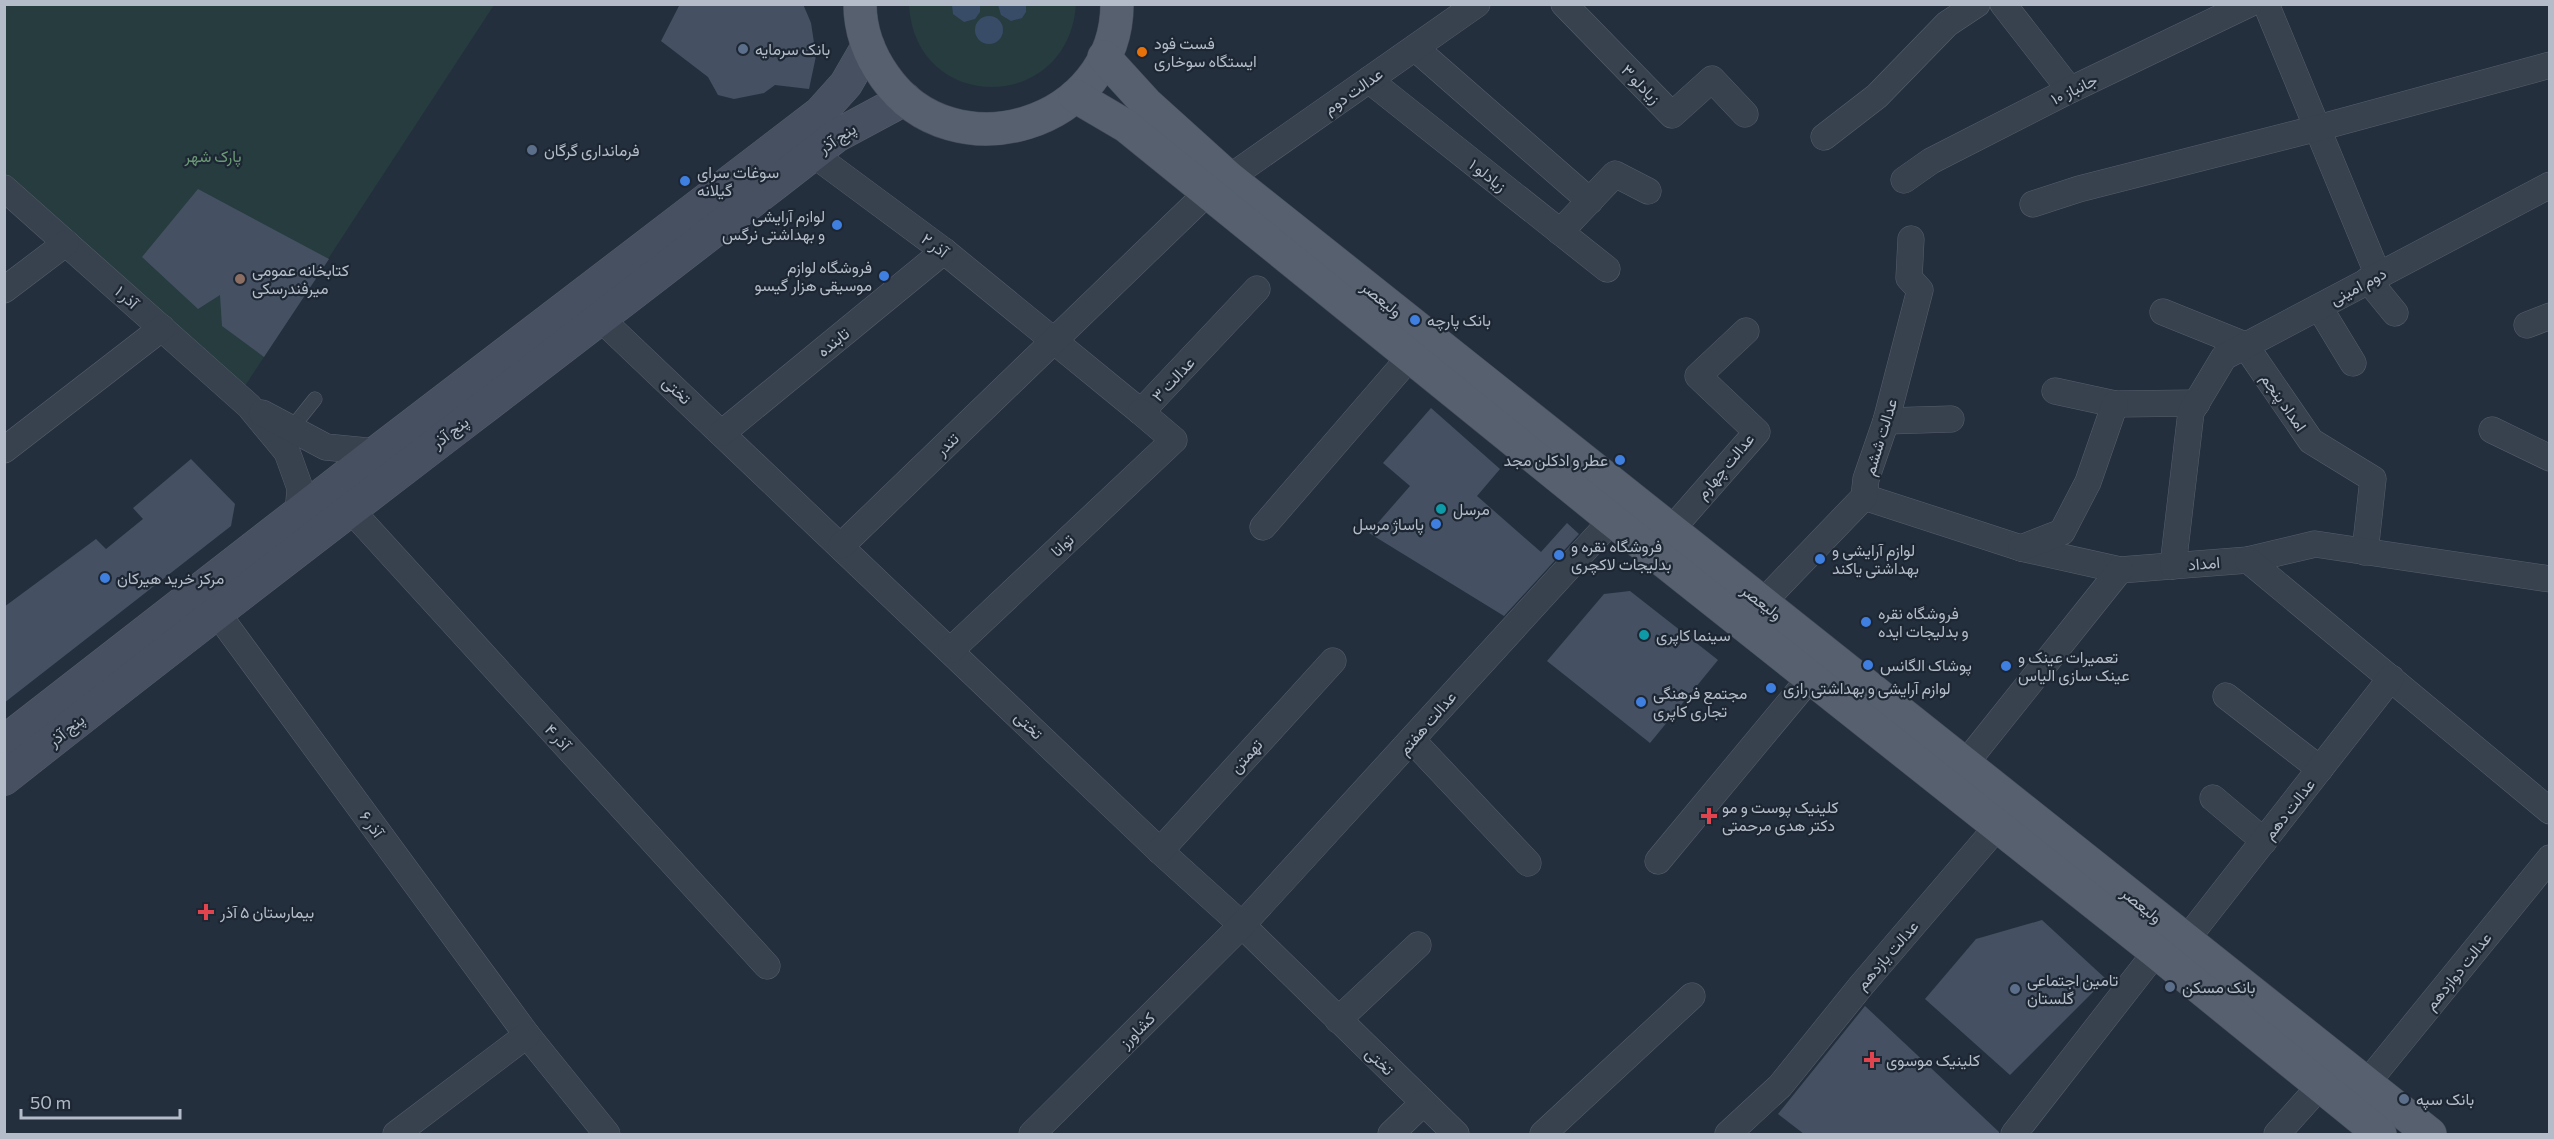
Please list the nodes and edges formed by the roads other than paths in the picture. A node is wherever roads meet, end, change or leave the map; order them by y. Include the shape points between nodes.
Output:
1 (860, 4) edge
2 (1117, 4) edge
3 (1477, 4) edge
4 (1564, 4) edge
5 (1977, 4) edge
6 (2003, 4) edge
7 (2249, 4) edge
8 (2266, 4) edge
9 (868, 46) junction
10 (1415, 48) junction
11 (1104, 57) junction
12 (2550, 65) edge
13 (1369, 80) junction
14 (2070, 90) junction
15 (1075, 96) junction
16 (905, 99) junction
17 (1745, 114) dead end
18 (2318, 128) junction
19 (1824, 137) dead end
20 (813, 154) junction
21 (1904, 180) dead end
22 (2550, 184) edge
23 (1218, 185) junction
24 (4, 188) edge
25 (1648, 191) dead end
26 (1590, 201) junction
27 (2033, 204) dead end
28 (1560, 232) junction
29 (1911, 239) dead end
30 (66, 243) junction
31 (944, 251) junction
32 (1607, 269) dead end
33 (2373, 278) junction
34 (1257, 289) dead end
35 (4, 290) edge
36 (2319, 307) junction
37 (2163, 312) dead end
38 (2395, 313) dead end
39 (600, 318) junction
40 (162, 328) junction
41 (1746, 331) dead end
42 (1053, 342) junction
43 (2245, 345) junction
44 (1410, 357) junction
45 (2353, 363) dead end
46 (2055, 391) dead end
47 (315, 399) dead end
48 (2115, 404) junction
49 (249, 406) junction
50 (2194, 407) junction
51 (1141, 412) junction
52 (1951, 419) dead end
53 (1886, 421) junction
54 (291, 429) junction
55 (2492, 430) dead end
56 (722, 433) junction
57 (4, 450) edge
58 (377, 452) junction
59 (2550, 458) edge
60 (1864, 497) junction
61 (350, 508) junction
62 (298, 515) junction
63 (1612, 520) junction
64 (1263, 527) dead end
65 (1671, 530) junction
66 (841, 546) junction
67 (2021, 548) junction
68 (2366, 552) junction
69 (2248, 560) junction
70 (2173, 566) junction
71 (2120, 570) junction
72 (2550, 579) edge
73 (1763, 602) junction
74 (217, 613) junction
75 (951, 650) junction
76 (1333, 661) dead end
77 (1810, 678) junction
78 (2391, 678) junction
79 (2226, 696) dead end
80 (1413, 741) junction
81 (4, 742) edge
82 (1965, 764) junction
83 (2320, 769) junction
84 (4, 779) edge
85 (2212, 798) dead end
86 (2550, 811) edge
87 (1998, 827) junction
88 (2264, 841) junction
89 (1160, 851) junction
90 (2550, 858) edge
91 (1658, 861) dead end
92 (1528, 863) dead end
93 (1242, 925) junction
94 (2186, 940) junction
95 (1418, 945) dead end
96 (2156, 952) junction
97 (767, 966) dead end
98 (1692, 996) dead end
99 (1338, 1020) junction
100 (527, 1035) junction
101 (2366, 1084) junction
102 (2320, 1086) junction
103 (1424, 1103) junction
104 (402, 1133) edge
105 (606, 1134) edge
106 (1032, 1134) edge
107 (1391, 1134) edge
108 (1456, 1134) edge
109 (1543, 1134) edge
110 (1728, 1134) edge
111 (2014, 1134) edge
112 (2277, 1134) edge
113 (2380, 1134) edge
114 (2430, 1134) edge

1 - 9 main road
2 - 11 main road via 1115,26
3 - 10 street, عدالت دوم
4 - 17 street, زیادلو ۳ via 1672,115 1712,79
5 - 19 street via 1947,24 1877,96
6 - 14 street
7 - 14 street, ۱۰ جانباز
8 - 18 street
9 - 16 main road via 883,75
9 - 58 main road, پنج آذر via 846,84 820,113
10 - 13 street, عدالت دوم
10 - 26 street
11 - 15 main road
11 - 23 main road, ولیعصر
12 - 18 street
13 - 23 street, عدالت دوم
13 - 28 street, زیادلو ۱
14 - 21 street, ۱۰ جانباز via 1930,161
15 - 16 main road via 1041,119 981,130 940,120
15 - 23 main road, ولیعصر
16 - 20 main road, پنج آذر via 836,136
18 - 27 street
18 - 33 street
20 - 31 street, ۲ آذر
20 - 39 main road, پنج آذر
22 - 33 street, دوم امینی
23 - 42 street, عدالت دوم
23 - 44 main road, ولیعصر
23 - 65 main road, ولیعصر
24 - 30 street, ۱ آذر
25 - 26 street via 1616,174
26 - 28 street
28 - 32 street, زیادلو ۱
29 - 53 street, عدالت ششم via 1909,278 1920,290
30 - 35 street
30 - 40 street, ۱ آذر
31 - 42 street, ۲ آذر
31 - 56 street, تابنده
33 - 36 street, دوم امینی
33 - 38 street
34 - 51 street, عدالت ۳
36 - 43 street, دوم امینی
36 - 45 street
37 - 43 street
39 - 56 street, تختی
39 - 61 main road, پنج آذر
40 - 49 street, ۱ آذر
40 - 57 street
41 - 65 street, عدالت چهارم via 1698,376 1757,432
42 - 51 street, عدالت ۳
42 - 66 street, تندر
43 - 50 street, دوم امینی via 2224,357
43 - 68 street, امداد پنجم via 2312,441 2373,479
44 - 63 main road, ولیعصر
44 - 64 street
46 - 48 street
47 - 54 lane
48 - 50 street
48 - 67 street via 2088,482 2062,532
49 - 54 street
49 - 62 street via 287,452 300,488
50 - 70 street
51 - 75 street, توانا via 1174,440
52 - 53 street
53 - 60 street, عدالت ششم via 1866,479
54 - 58 street via 326,447
55 - 59 street
56 - 66 street, تختی
58 - 62 main road, پنج آذر
60 - 67 street, امداد
60 - 73 street, عدالت ششم
61 - 74 main road, پنج آذر
61 - 97 street, آذر ۴
62 - 81 main road, پنج آذر
63 - 77 main road, ولیعصر
63 - 80 street, عدالت هفتم
65 - 73 main road, ولیعصر
66 - 75 street, تختی
67 - 71 street, امداد
68 - 69 street, امداد via 2314,544
68 - 72 street, امداد
69 - 70 street, امداد
69 - 78 street
70 - 71 street, امداد
71 - 82 street
73 - 82 main road, ولیعصر
74 - 84 main road, پنج آذر
74 - 100 street, آذر ۶
75 - 89 street, تختی
76 - 89 street, تهمتن
77 - 87 main road, ولیعصر
77 - 91 street
78 - 83 street, عدالت دهم
78 - 86 street
79 - 83 street
80 - 92 street
80 - 93 street, عدالت هفتم
82 - 94 main road, ولیعصر
83 - 88 street, عدالت دهم
85 - 88 street
87 - 96 main road, ولیعصر
87 - 110 street, عدالت یازدهم via 1780,1086
88 - 94 street, عدالت دهم
89 - 93 street, تختی
90 - 101 street, عدالت دوازدهم
93 - 99 street, تختی
93 - 106 street, کشاورز
94 - 101 main road, ولیعصر
95 - 99 street
96 - 102 main road, ولیعصر
96 - 111 street
98 - 109 street
99 - 103 street, تختی
100 - 104 street
100 - 105 street, آذر ۶
101 - 114 main road, ولیعصر
102 - 112 street
102 - 113 main road, ولیعصر
103 - 107 street
103 - 108 street, تختی

